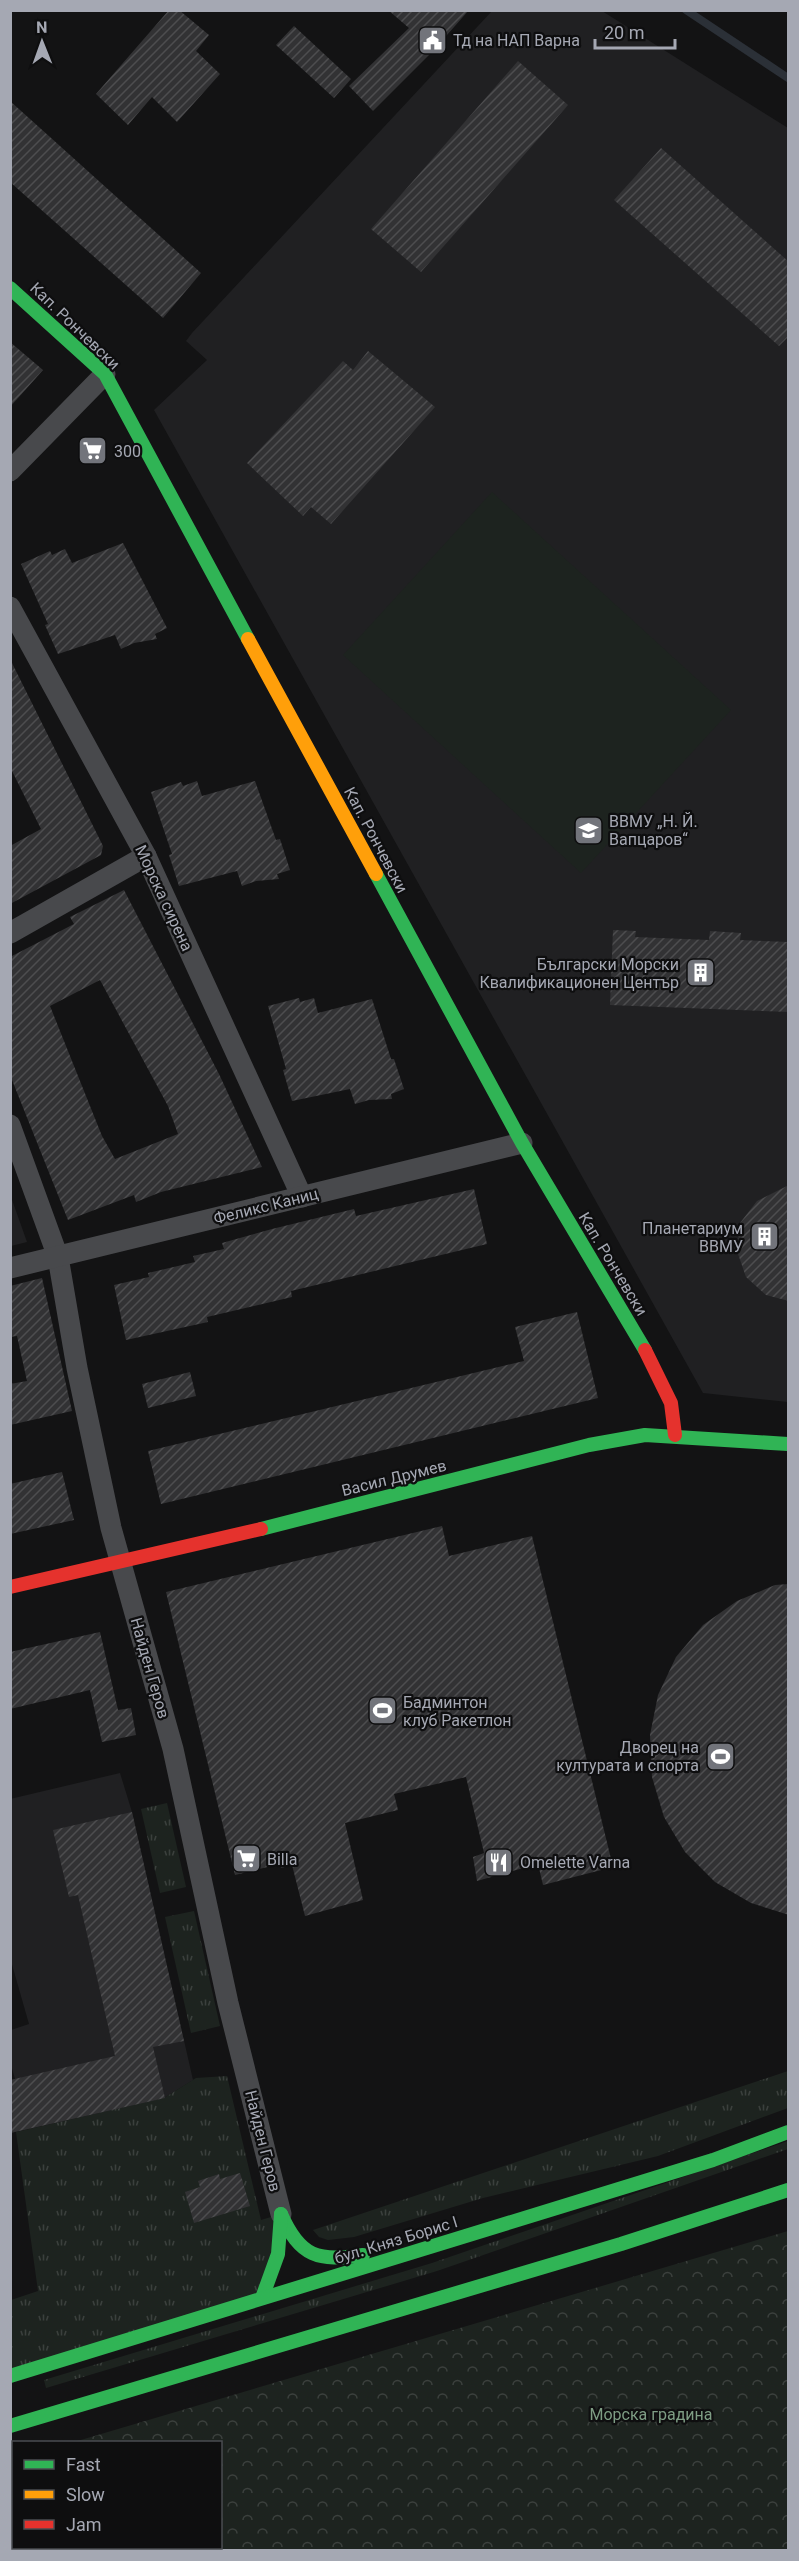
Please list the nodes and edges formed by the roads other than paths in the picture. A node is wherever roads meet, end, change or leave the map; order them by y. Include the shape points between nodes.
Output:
1 (10, 288) edge
2 (105, 374) junction
3 (10, 471) edge
4 (10, 607) edge
5 (146, 856) junction
6 (10, 933) edge
7 (10, 1125) edge
8 (522, 1143) junction
9 (302, 1197) junction
10 (58, 1257) junction
11 (10, 1268) edge
12 (675, 1435) junction
13 (789, 1444) edge
14 (121, 1562) junction
15 (10, 1587) edge
16 (789, 2132) edge
17 (789, 2190) edge
18 (282, 2214) junction
19 (481, 2232) junction
20 (262, 2298) junction
21 (10, 2376) edge
22 (10, 2426) edge

1 - 2 street, Кап. Рончевски
2 - 3 street
2 - 8 street, Кап. Рончевски
4 - 5 street, Морска сирена
5 - 6 street
5 - 9 street, Морска сирена
7 - 10 street, Найден Геров
8 - 9 street, Феликс Каниц
8 - 12 street, Кап. Рончевски via 646,1352 671,1403
9 - 10 street, Феликс Каниц
10 - 11 street, Феликс Каниц
10 - 14 street, Найден Геров via 77,1368
12 - 13 street, Васил Друмев
12 - 14 street, Васил Друмев via 645,1435 589,1445
14 - 15 street, Васил Друмев
14 - 18 street, Найден Геров via 173,1749 228,2002
16 - 19 street, бул. Княз Борис I via 713,2160
17 - 22 street
18 - 19 street via 288,2233 302,2250 327,2259 374,2254
18 - 20 street via 278,2254
19 - 20 street, бул. Княз Борис I
20 - 21 street, бул. Княз Борис I

